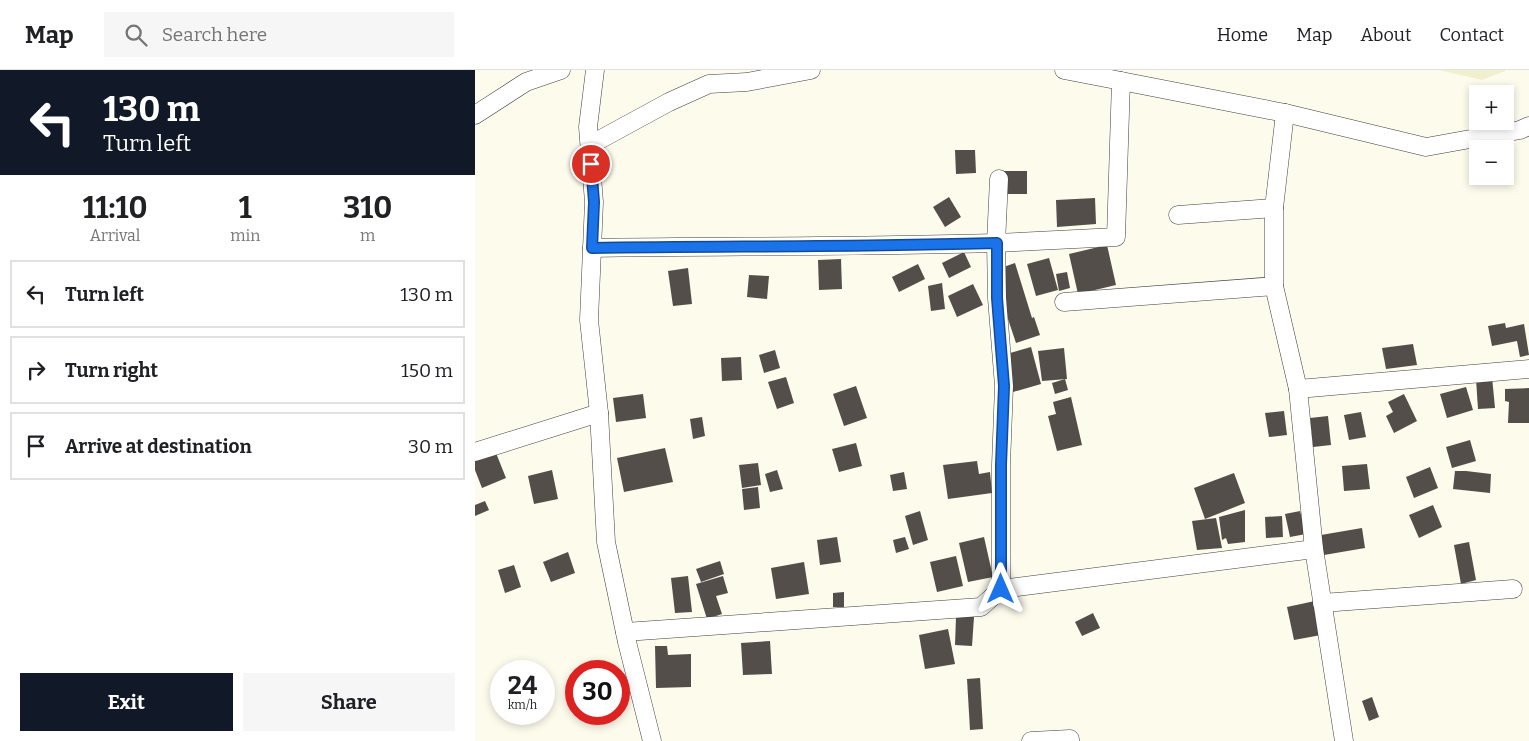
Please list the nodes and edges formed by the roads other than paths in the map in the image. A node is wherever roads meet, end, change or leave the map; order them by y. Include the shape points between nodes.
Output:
1 (561, 70) edge
2 (595, 70) edge
3 (811, 70) edge
4 (1064, 70) edge
5 (1121, 81) junction
6 (1285, 113) junction
7 (475, 115) edge
8 (1529, 126) edge
9 (589, 145) junction
10 (999, 179) dead end
11 (1274, 208) junction
12 (1178, 215) dead end
13 (997, 243) junction
14 (592, 248) junction
15 (1274, 286) junction
16 (1064, 302) dead end
17 (1529, 369) edge
18 (1298, 390) junction
19 (599, 413) junction
20 (475, 452) edge
21 (1314, 549) junction
22 (1001, 589) junction
23 (1513, 589) dead end
24 (1322, 603) junction
25 (625, 632) junction
26 (652, 741) edge
27 (1031, 741) edge
28 (1070, 741) edge
29 (1344, 741) edge

1 - 7 street via 526,82
2 - 9 street
3 - 9 street via 747,82 709,84
4 - 5 street
5 - 6 street
5 - 13 street via 1116,237
6 - 8 street via 1426,148
6 - 11 street
9 - 14 street via 594,202
10 - 13 street
11 - 12 street
11 - 15 street
13 - 14 street
13 - 22 street via 997,298 1004,386
14 - 19 street via 589,320
15 - 16 street
15 - 18 street
17 - 18 street
18 - 21 street
19 - 20 street
19 - 25 street via 606,542
21 - 22 street
21 - 24 street
22 - 25 street via 981,607
23 - 24 street
24 - 29 street
25 - 26 street
27 - 28 street

